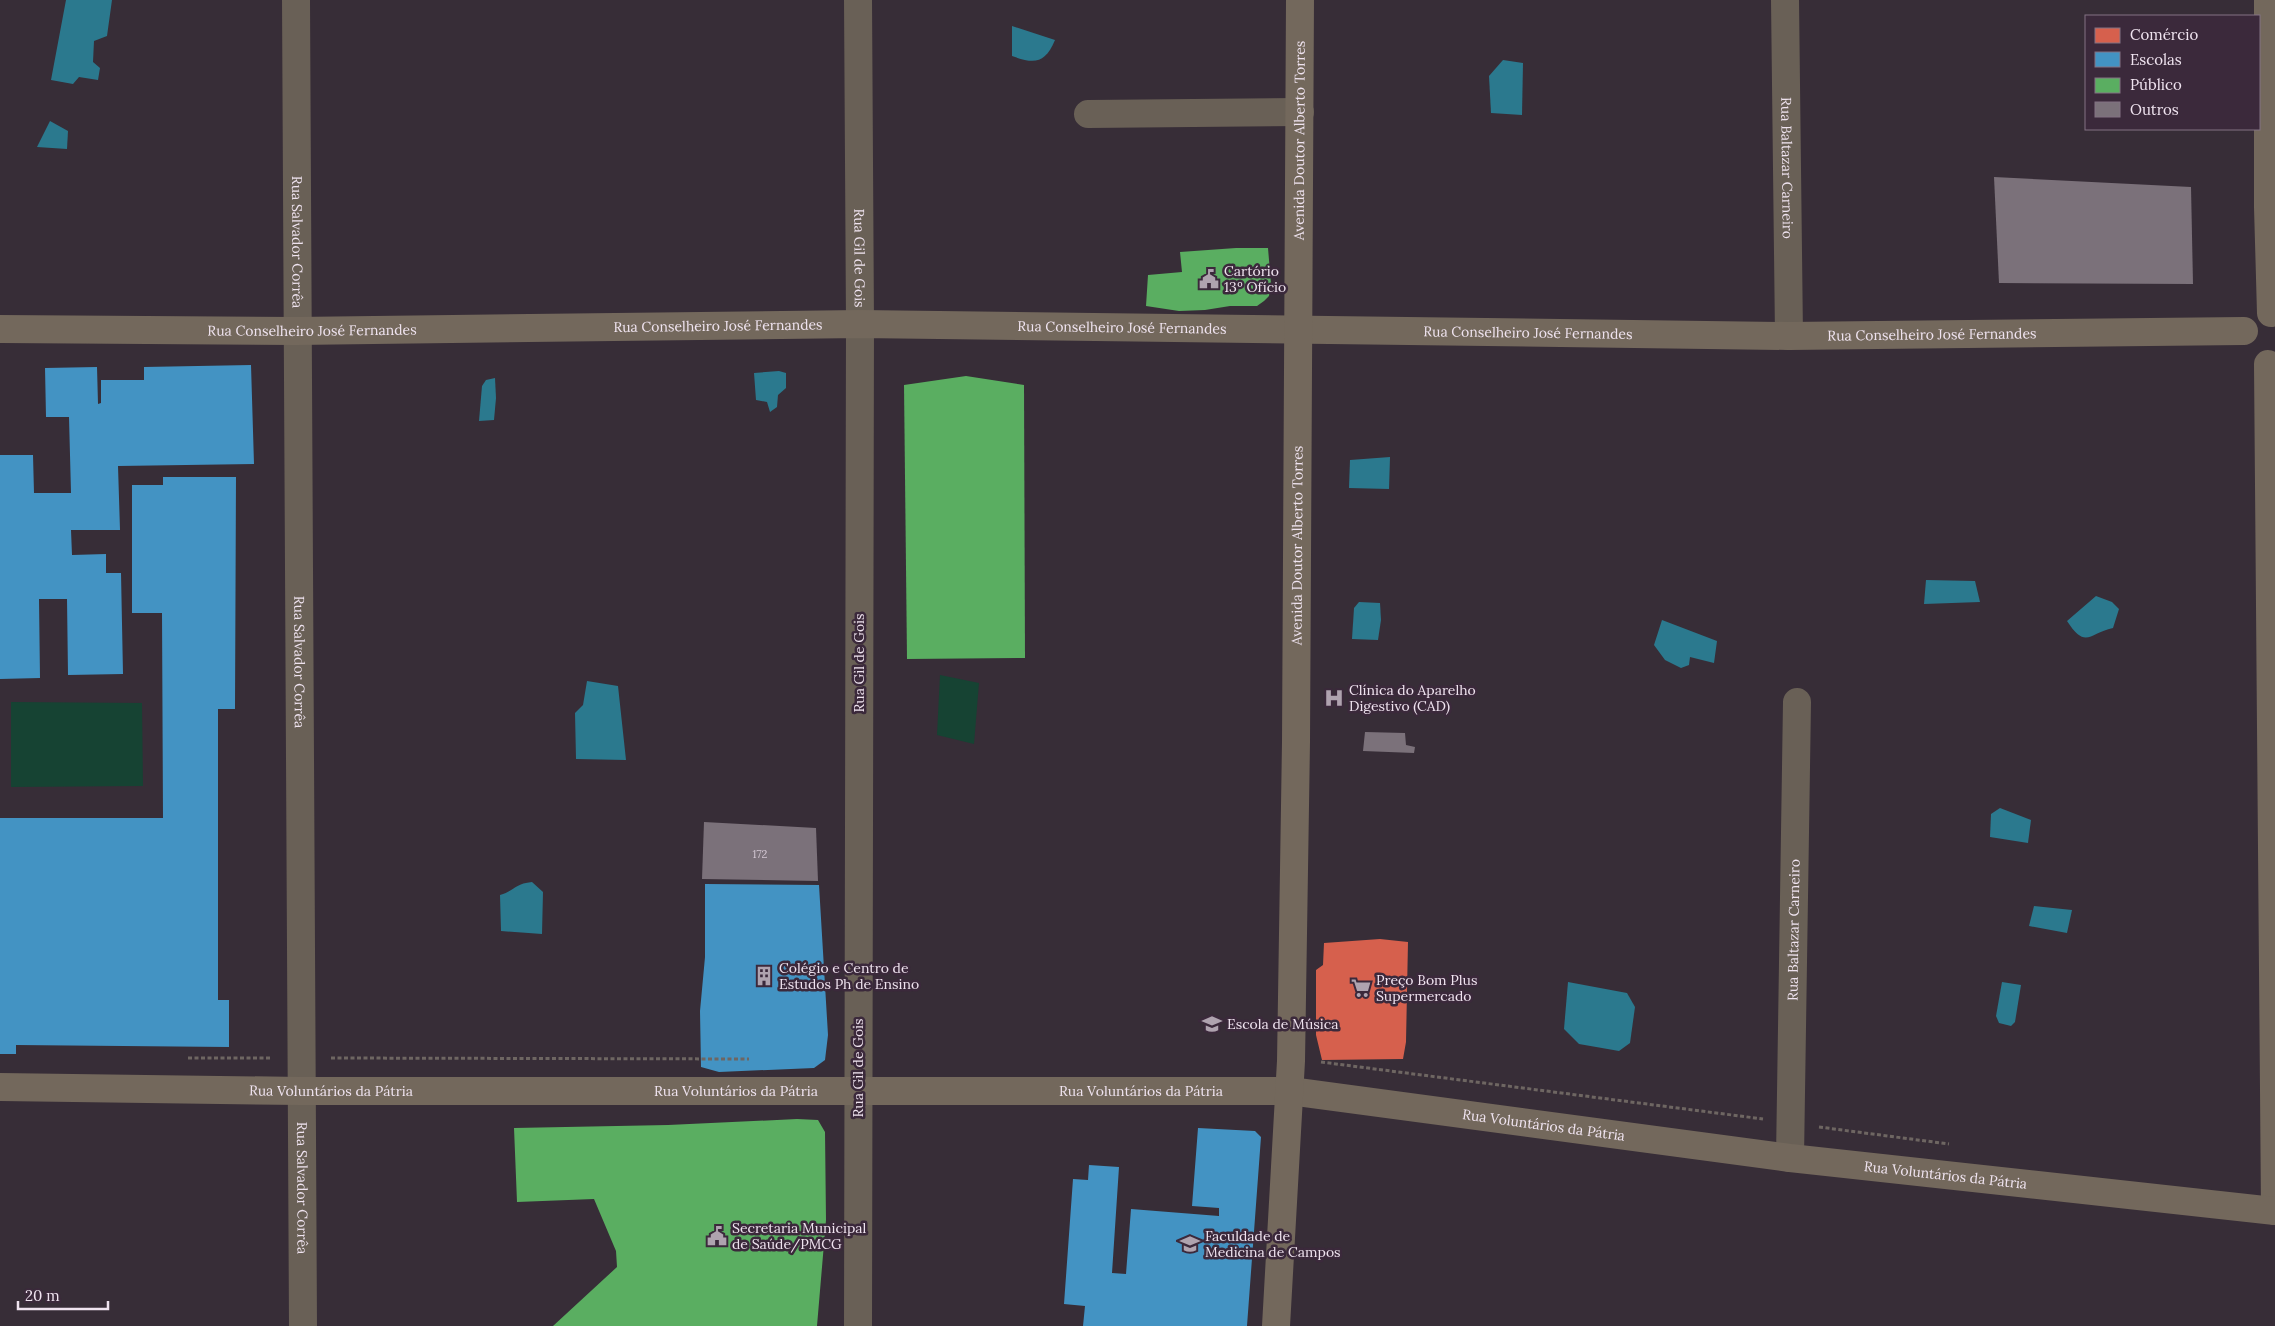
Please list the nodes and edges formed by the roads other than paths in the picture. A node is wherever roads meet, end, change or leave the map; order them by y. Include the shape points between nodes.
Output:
1 (296, 0) edge
2 (858, 0) edge
3 (1300, 0) edge
4 (1785, 0) edge
5 (2268, 0) edge
6 (1300, 112) junction
7 (1088, 114) dead end
8 (2273, 313) edge
9 (860, 324) junction
10 (0, 329) edge
11 (1298, 330) junction
12 (296, 331) junction
13 (2244, 331) junction
14 (1789, 336) junction
15 (2271, 363) edge
16 (1797, 702) dead end
17 (0, 1087) edge
18 (858, 1090) junction
19 (301, 1091) junction
20 (1290, 1091) junction
21 (1790, 1158) junction
22 (2275, 1211) edge
23 (303, 1326) edge
24 (858, 1326) edge
25 (1276, 1326) edge

1 - 12 street, Rua Salvador Corrêa
2 - 9 street, Rua Gil de Gois
3 - 6 main road, Avenida Doutor Alberto Torres
4 - 14 street, Rua Baltazar Carneiro
5 - 8 main road via 2268,233
6 - 7 street
6 - 11 main road, Avenida Doutor Alberto Torres
8 - 13 main road via 2262,312 2254,316
9 - 11 main road, Rua Conselheiro José Fernandes
9 - 12 main road, Rua Conselheiro José Fernandes
9 - 18 street, Rua Gil de Gois
10 - 12 main road, Rua Conselheiro José Fernandes
11 - 14 main road, Rua Conselheiro José Fernandes
11 - 20 main road, Avenida Doutor Alberto Torres
12 - 19 street, Rua Salvador Corrêa
13 - 14 main road, Rua Conselheiro José Fernandes
13 - 15 main road via 2246,349 2259,361
15 - 22 main road
16 - 21 street, Rua Baltazar Carneiro
17 - 19 main road, Rua Voluntários da Pátria
18 - 19 main road, Rua Voluntários da Pátria
18 - 20 main road, Rua Voluntários da Pátria
18 - 24 street, Rua Gil de Gois
19 - 23 street, Rua Salvador Corrêa
20 - 21 main road, Rua Voluntários da Pátria
20 - 25 main road, Avenida Doutor Alberto Torres
21 - 22 main road, Rua Voluntários da Pátria

